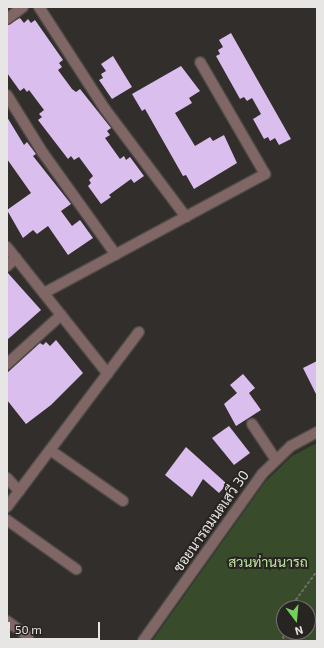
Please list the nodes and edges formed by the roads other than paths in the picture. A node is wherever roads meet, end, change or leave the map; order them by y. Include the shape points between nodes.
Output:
1 (22, 7) edge
2 (39, 7) edge
3 (7, 19) edge
4 (200, 62) dead end
5 (7, 95) edge
6 (186, 217) junction
7 (7, 247) edge
8 (116, 254) junction
9 (16, 258) junction
10 (7, 266) edge
11 (44, 294) junction
12 (61, 315) junction
13 (139, 332) dead end
14 (7, 364) edge
15 (108, 374) junction
16 (252, 424) dead end
17 (317, 432) edge
18 (50, 450) junction
19 (276, 460) junction
20 (7, 478) edge
21 (19, 491) junction
22 (124, 501) dead end
23 (7, 506) edge
24 (7, 520) edge
25 (76, 569) dead end
26 (7, 621) edge
27 (28, 636) dead end
28 (143, 641) edge

1 - 3 street
2 - 6 street via 105,110
4 - 6 street via 265,174
5 - 8 street via 43,153
6 - 8 street
7 - 9 street
8 - 11 street
9 - 10 street
9 - 11 street
11 - 12 street
12 - 14 street
12 - 15 street
13 - 15 street
15 - 18 street
16 - 19 street
17 - 19 street, ซอยนารถมนตเสวี 30 via 291,446
18 - 21 street
18 - 22 street
19 - 28 street, ซอยนารถมนตเสวี 30 via 262,474
20 - 21 street
21 - 23 street
24 - 25 street
26 - 27 street

